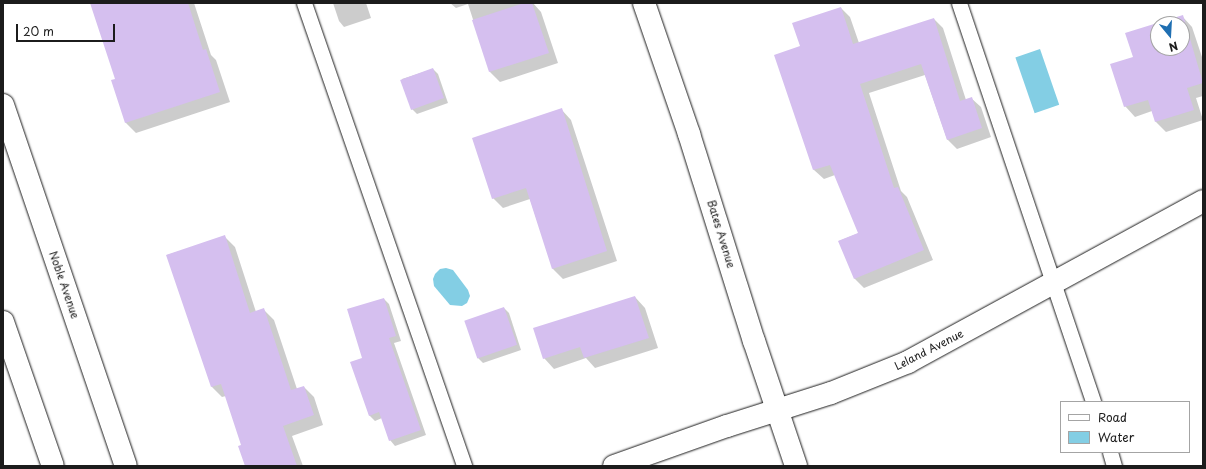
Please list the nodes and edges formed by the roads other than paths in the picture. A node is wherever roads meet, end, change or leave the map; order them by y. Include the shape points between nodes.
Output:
1 (304, 3) edge
2 (644, 3) edge
3 (959, 3) edge
4 (3, 105) edge
5 (1203, 201) edge
6 (1054, 282) junction
7 (3, 322) edge
8 (1093, 401) edge
9 (777, 410) junction
10 (1110, 453) edge
11 (53, 466) edge
12 (126, 466) edge
13 (464, 466) edge
14 (614, 466) edge
15 (796, 466) edge
16 (1114, 466) edge

1 - 13 lane
2 - 9 street, Bates Avenue via 689,134
3 - 6 lane
4 - 12 street, Noble Avenue
5 - 6 street, Leland Avenue
6 - 8 lane
6 - 9 street, Leland Avenue via 908,362 831,393
7 - 11 street
9 - 14 street, Leland Avenue
9 - 15 street, Bates Avenue
10 - 16 lane

